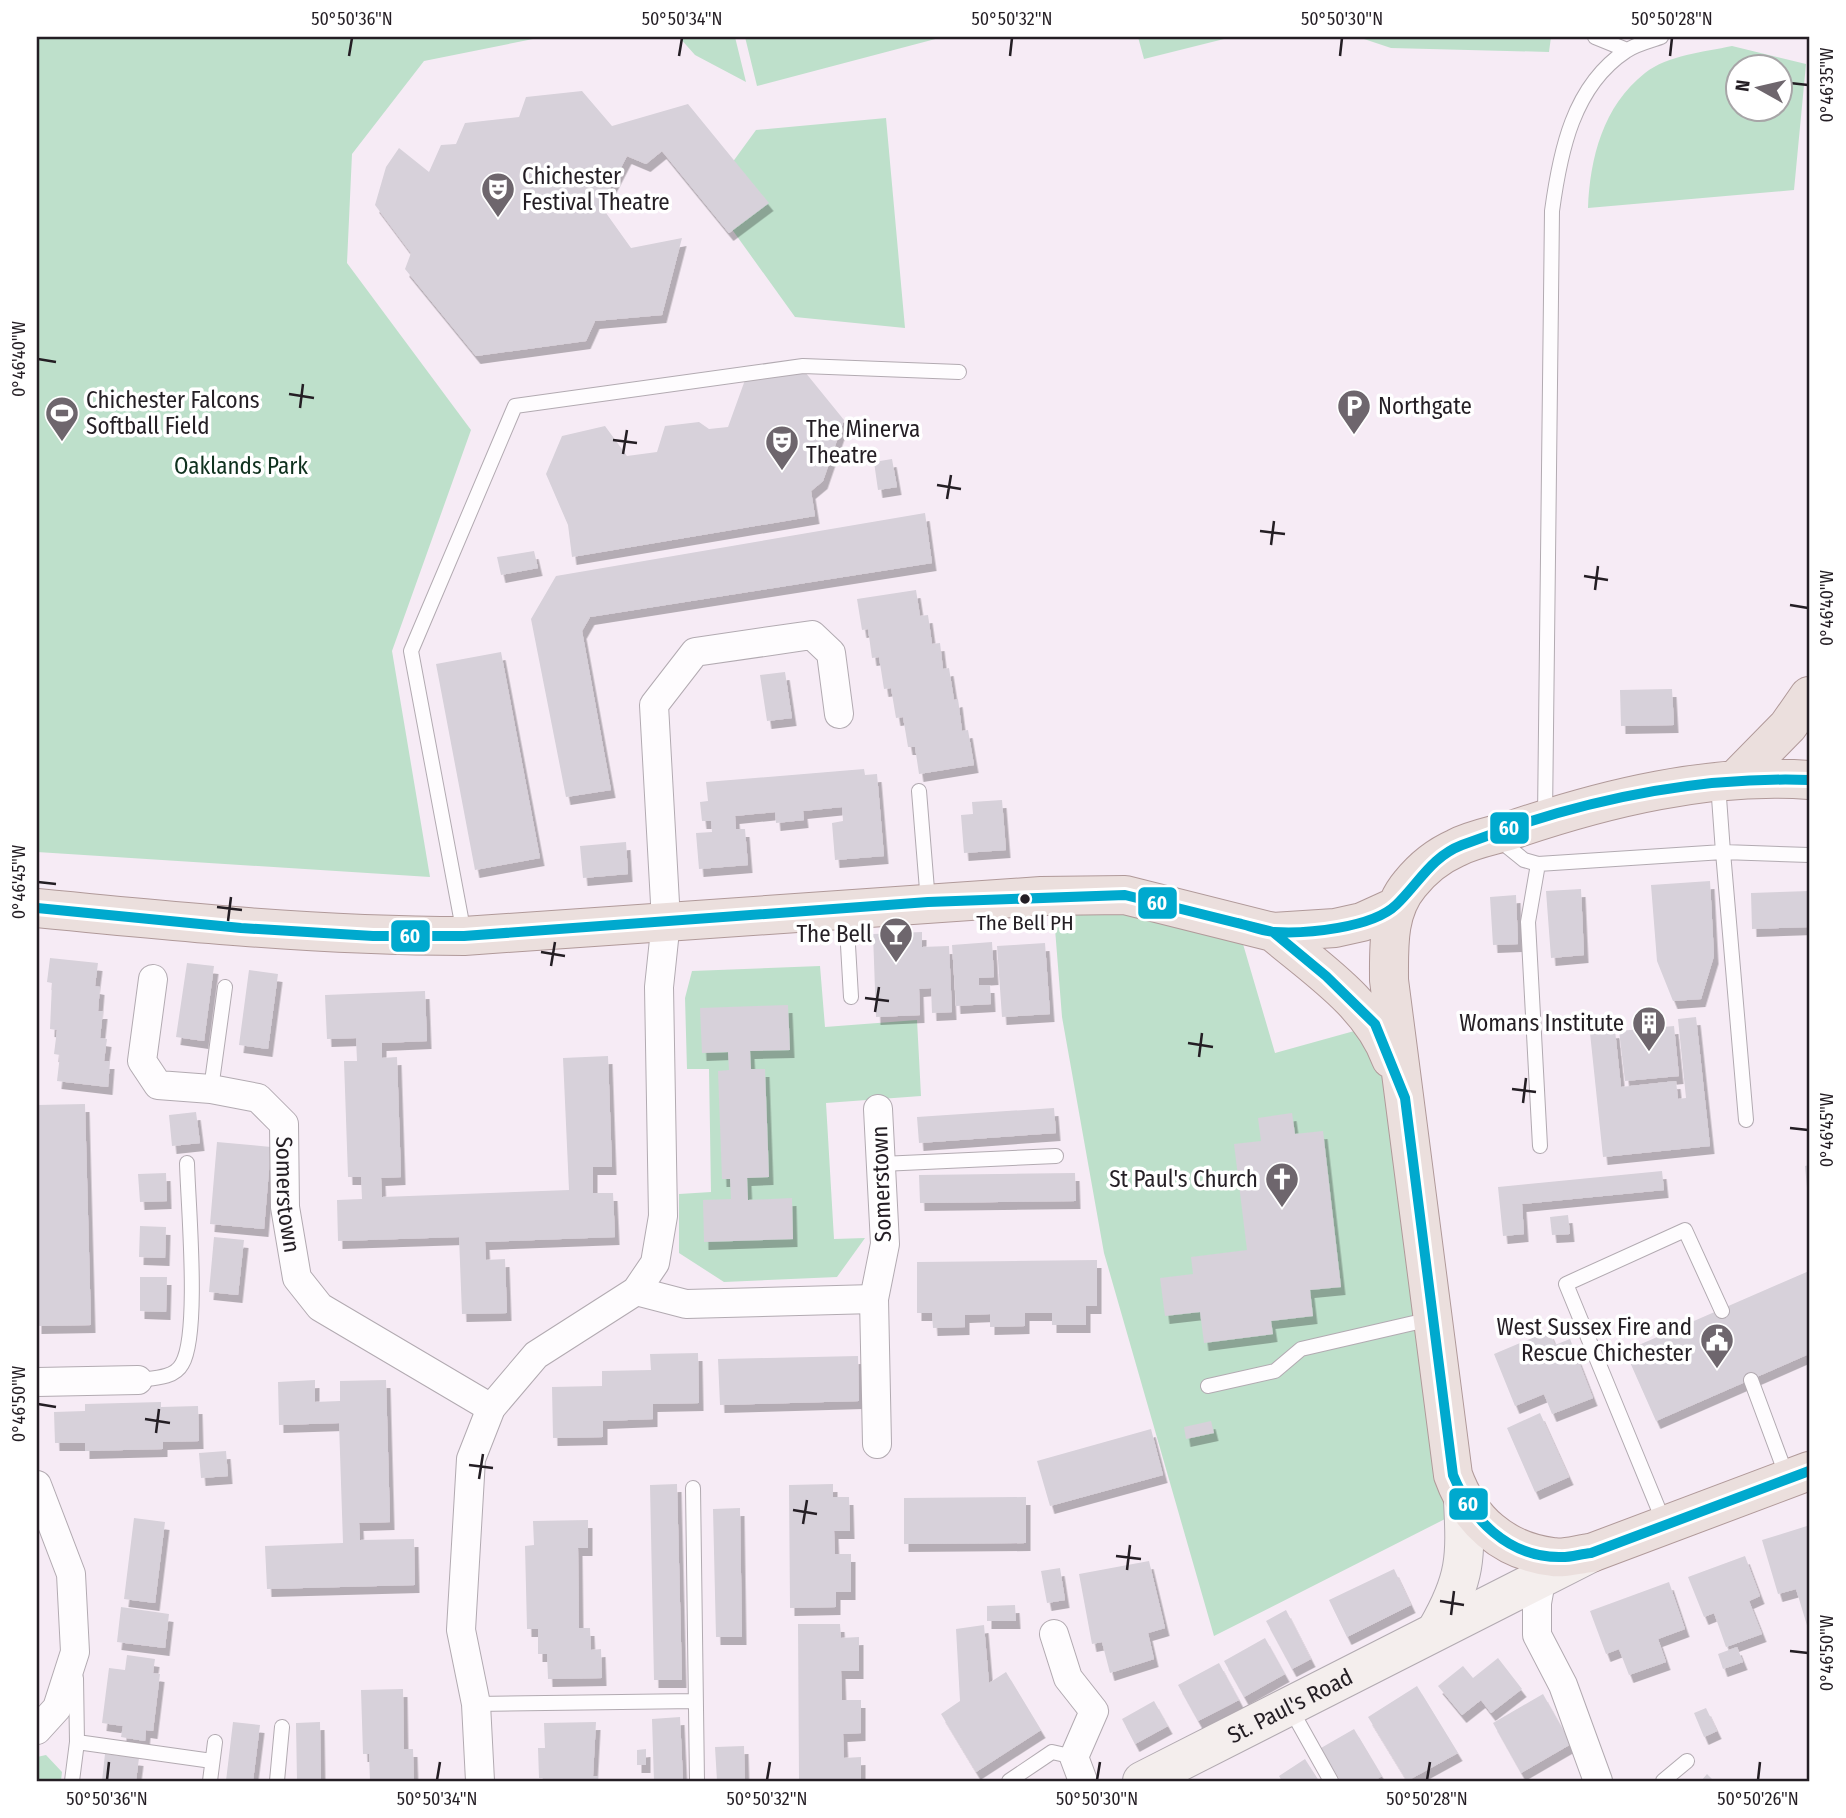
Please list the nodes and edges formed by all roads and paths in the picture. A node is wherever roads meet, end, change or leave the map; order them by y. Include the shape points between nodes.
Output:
1 (1595, 37) edge
2 (1661, 37) edge
3 (1627, 50) junction
4 (959, 372) dead end
5 (1809, 696) edge
6 (839, 714) dead end
7 (1809, 780) edge
8 (1726, 781) junction
9 (919, 791) dead end
10 (1545, 819) junction
11 (1495, 836) junction
12 (1723, 852) junction
13 (1809, 855) edge
14 (1538, 863) junction
15 (928, 902) junction
16 (1395, 907) junction
17 (37, 908) edge
18 (846, 909) junction
19 (666, 921) junction
20 (1273, 932) junction
21 (464, 936) junction
22 (153, 979) dead end
23 (225, 987) dead end
24 (851, 997) dead end
25 (211, 1089) junction
26 (1405, 1098) junction
27 (878, 1109) dead end
28 (1745, 1119) dead end
29 (1540, 1146) dead end
30 (1056, 1156) dead end
31 (187, 1163) dead end
32 (881, 1164) junction
33 (636, 1291) junction
34 (874, 1299) junction
35 (1722, 1311) dead end
36 (1433, 1319) junction
37 (138, 1380) joint
38 (1751, 1380) dead end
39 (37, 1382) edge
40 (1208, 1386) dead end
41 (491, 1408) junction
42 (877, 1444) dead end
43 (1799, 1475) edge
44 (37, 1485) edge
45 (693, 1488) dead end
46 (1462, 1501) junction
47 (44, 1521) edge
48 (1666, 1526) junction
49 (1562, 1562) junction
50 (1437, 1629) junction
51 (1054, 1634) dead end
52 (75, 1652) junction
53 (696, 1700) junction
54 (476, 1704) junction
55 (1288, 1705) junction
56 (282, 1727) dead end
57 (37, 1730) edge
58 (77, 1742) junction
59 (215, 1742) dead end
60 (212, 1761) junction
61 (1687, 1761) dead end
62 (1079, 1769) edge
63 (1595, 1771) edge
64 (72, 1781) edge
65 (209, 1781) edge
66 (277, 1781) edge
67 (480, 1781) edge
68 (698, 1781) edge
69 (1009, 1781) edge
70 (1142, 1781) edge
71 (1331, 1781) edge
72 (1663, 1781) edge

1 - 3 lane
2 - 3 lane
3 - 10 lane via 1589,83 1558,169 1552,211
4 - 21 lane via 803,366 515,406 411,651
5 - 8 main road via 1788,726
6 - 19 street via 831,653 812,635 695,652 654,705
7 - 8 main road
8 - 10 main road via 1636,796
8 - 12 lane
9 - 15 lane
10 - 11 main road
11 - 14 lane via 1511,852
11 - 16 main road via 1440,857 1409,885
12 - 13 lane
12 - 14 lane
12 - 28 lane
14 - 29 lane via 1528,922
15 - 18 main road
15 - 20 main road via 1125,895
16 - 20 main road via 1335,928
16 - 26 main road via 1389,980
17 - 21 main road via 240,928
18 - 19 main road
18 - 24 lane
19 - 21 main road
19 - 33 street via 659,987 663,1216 655,1263
20 - 26 main road via 1374,1024
22 - 25 street, Somerstown via 142,1061 158,1085
23 - 25 lane
25 - 41 street, Somerstown via 258,1098 284,1124 285,1207 297,1278 320,1307
26 - 36 main road
27 - 32 street, Somerstown
30 - 32 lane
31 - 37 lane via 191,1334 182,1366 167,1376
32 - 34 street, Somerstown via 885,1244
33 - 34 street via 686,1304
33 - 41 street via 536,1355
34 - 42 street, Somerstown
35 - 48 lane via 1685,1230 1566,1284
36 - 40 lane via 1301,1349 1275,1371
36 - 46 main road via 1453,1475
37 - 39 street
38 - 43 lane
41 - 54 street via 471,1459 461,1630
43 - 48 main road, St. Paul's Road
44 - 47 street
45 - 53 lane
46 - 49 main road via 1501,1539
46 - 50 main road via 1466,1549 1462,1576
47 - 52 street via 71,1574
48 - 49 main road, St. Paul's Road
49 - 50 main road, St. Paul's Road
49 - 63 street via 1537,1604 1537,1635 1563,1685
50 - 55 main road, St. Paul's Road
51 - 62 street via 1068,1678 1094,1711
52 - 57 street via 57,1708
52 - 58 lane
53 - 54 lane
53 - 68 lane
54 - 67 street
55 - 70 main road, St. Paul's Road
55 - 71 lane
56 - 66 lane
58 - 60 lane
58 - 64 lane
59 - 60 lane
60 - 65 lane
61 - 72 lane
62 - 69 lane via 1052,1752

